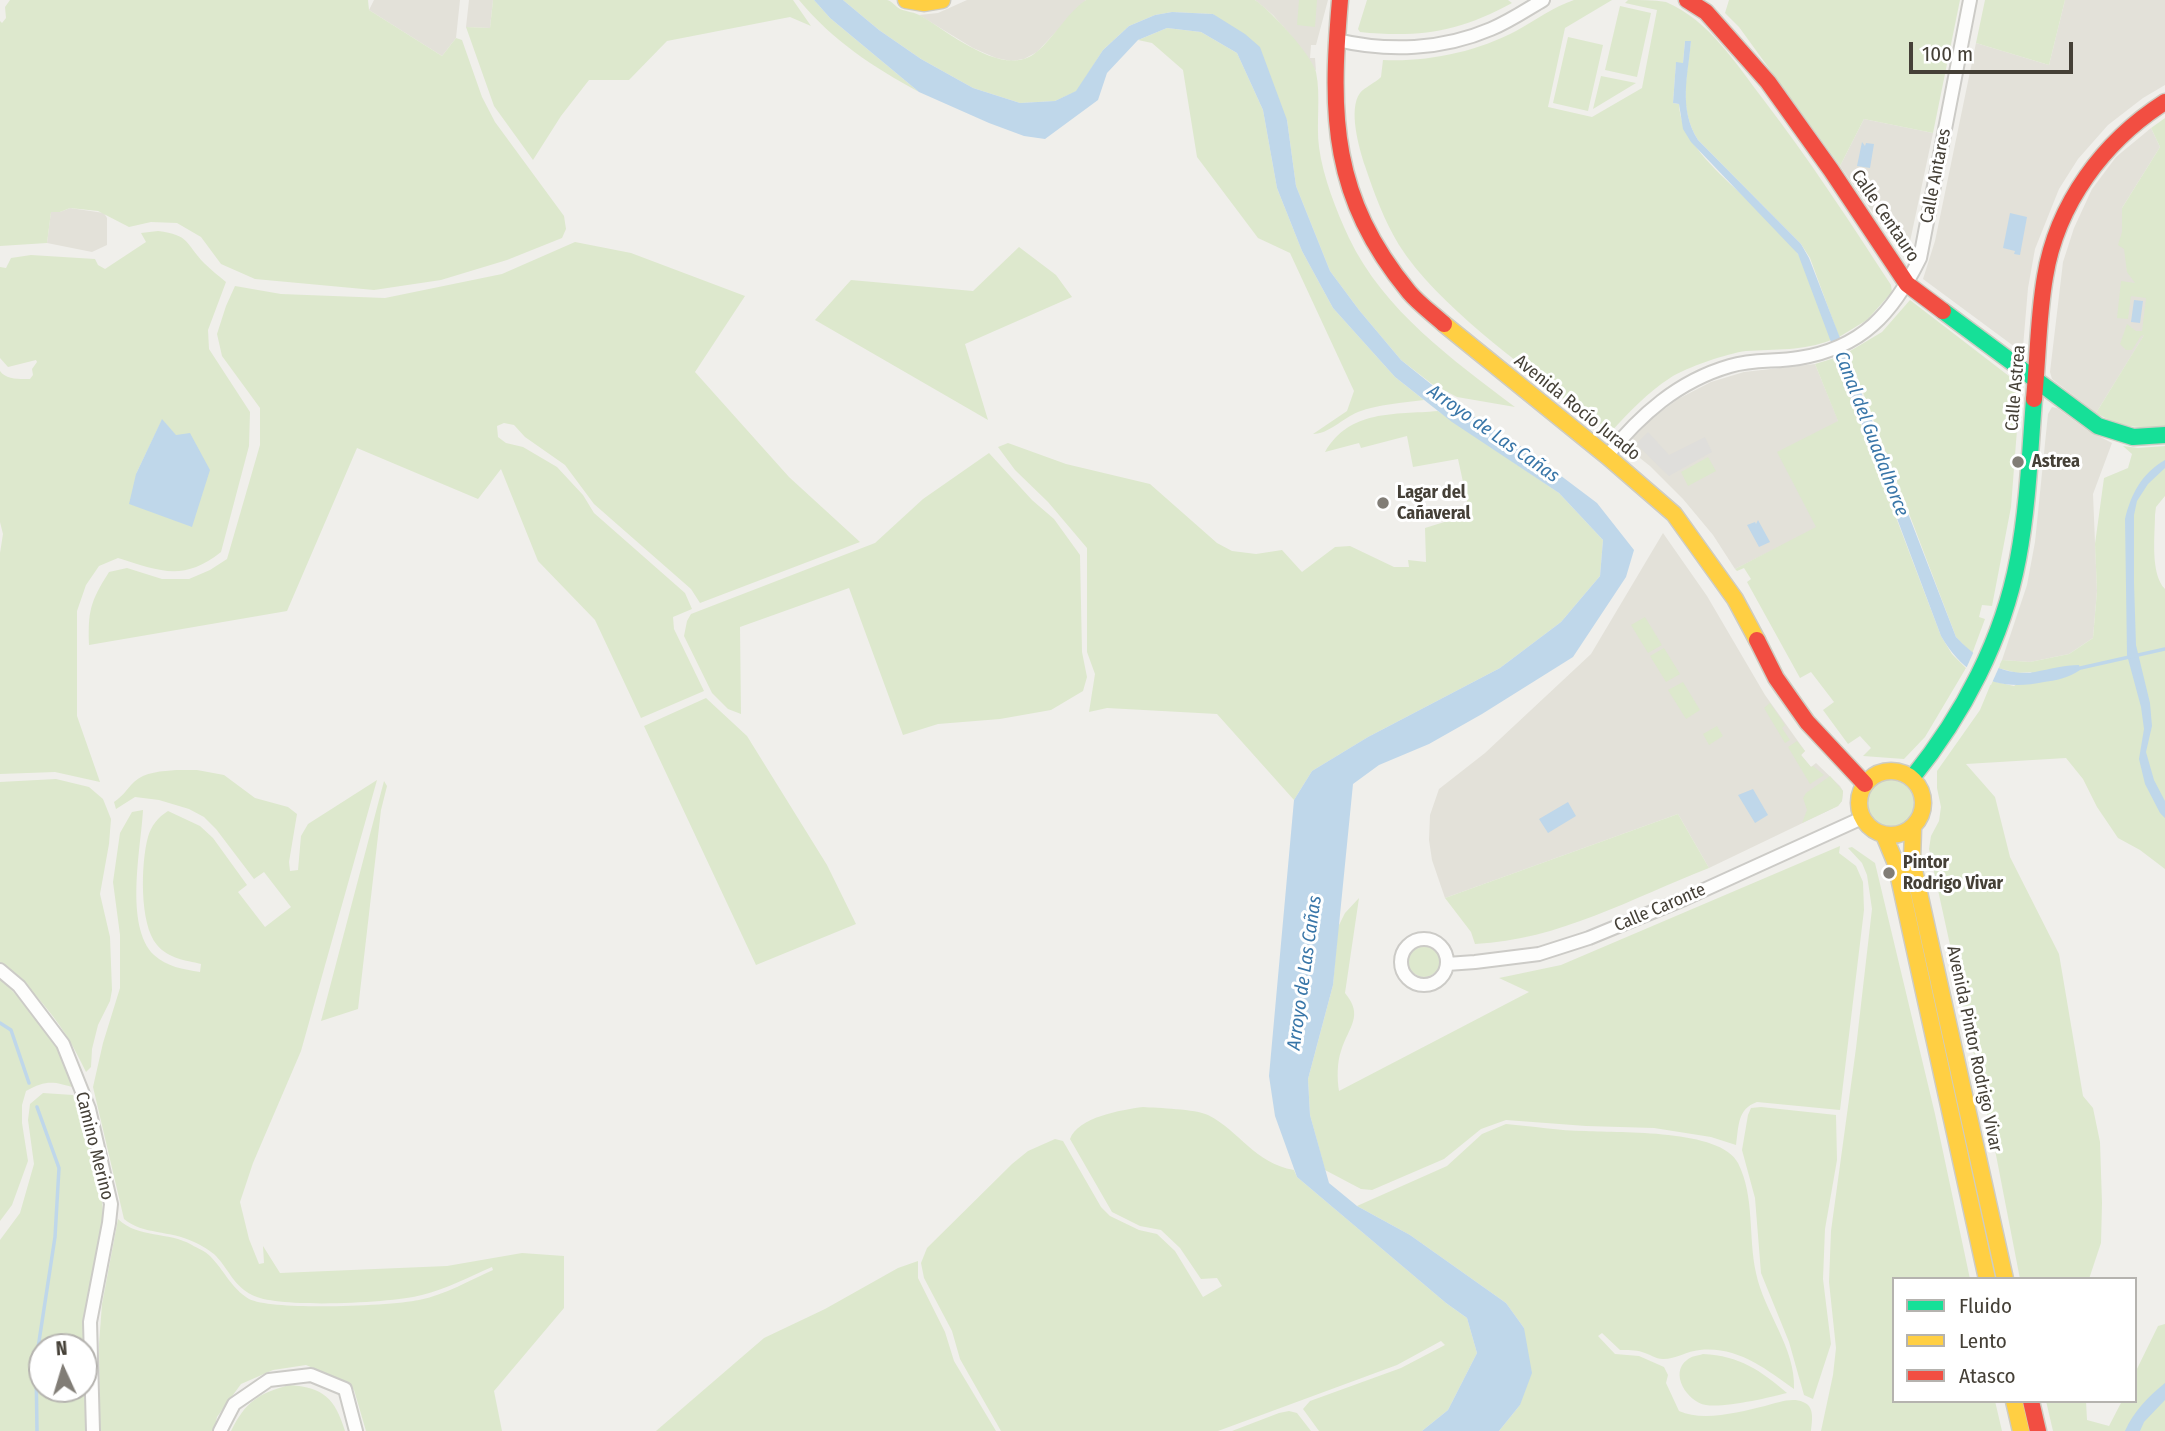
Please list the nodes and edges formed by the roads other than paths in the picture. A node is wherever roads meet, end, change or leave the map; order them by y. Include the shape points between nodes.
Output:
1 (906, 0) edge
2 (942, 0) edge
3 (1687, 0) edge
4 (1970, 0) edge
5 (1534, 2) edge
6 (1347, 4) edge
7 (1337, 40) junction
8 (2165, 102) edge
9 (1907, 284) junction
10 (2036, 379) junction
11 (2165, 435) edge
12 (1607, 456) junction
13 (1912, 778) junction
14 (1865, 784) junction
15 (1862, 818) junction
16 (1913, 828) junction
17 (1884, 835) junction
18 (1447, 964) dead end
19 (0, 970) edge
20 (1987, 1277) edge
21 (2005, 1277) edge
22 (2014, 1403) edge
23 (2031, 1403) edge
24 (93, 1431) edge
25 (220, 1431) edge
26 (356, 1431) edge
27 (2021, 1431) edge
28 (2038, 1431) edge

1 - 2 main road
3 - 9 main road, Calle Centauro via 1706,12 1768,82
4 - 9 street, Calle Antares via 1920,258
5 - 7 street via 1490,29 1447,43 1401,48
6 - 7 main road, Avenida Rocío Jurado
7 - 12 main road, Avenida Rocío Jurado via 1335,114 1341,159 1374,243 1410,293 1448,328
8 - 10 main road, Calle Astrea via 2121,134 2070,200 2045,276
9 - 10 main road, Calle Centauro
9 - 12 street, Calle Antares via 1873,327 1829,350 1796,359 1729,366 1668,395 1643,415
10 - 11 main road, Calle Centauro via 2098,426 2133,438
10 - 13 main road, Calle Astrea via 2022,537 2010,590 1976,681 1931,756
12 - 14 main road, Avenida Rocío Jurado via 1674,514 1735,599 1776,678 1807,722
13 - 14 main road via 1882,772
13 - 16 main road via 1924,803
14 - 15 main road via 1860,794
15 - 17 main road
15 - 18 street, Calle Caronte via 1589,938 1539,954
16 - 17 main road via 1899,835
16 - 21 main road, Avenida Pintor Rodrigo Vivar via 1912,861
17 - 20 main road, Avenida Pintor Rodrigo Vivar via 1896,864
19 - 24 street, Camino Merino via 19,986 63,1044 89,1109 111,1204 90,1322
22 - 27 main road
23 - 28 main road
25 - 26 street via 234,1404 269,1380 311,1375 345,1389

